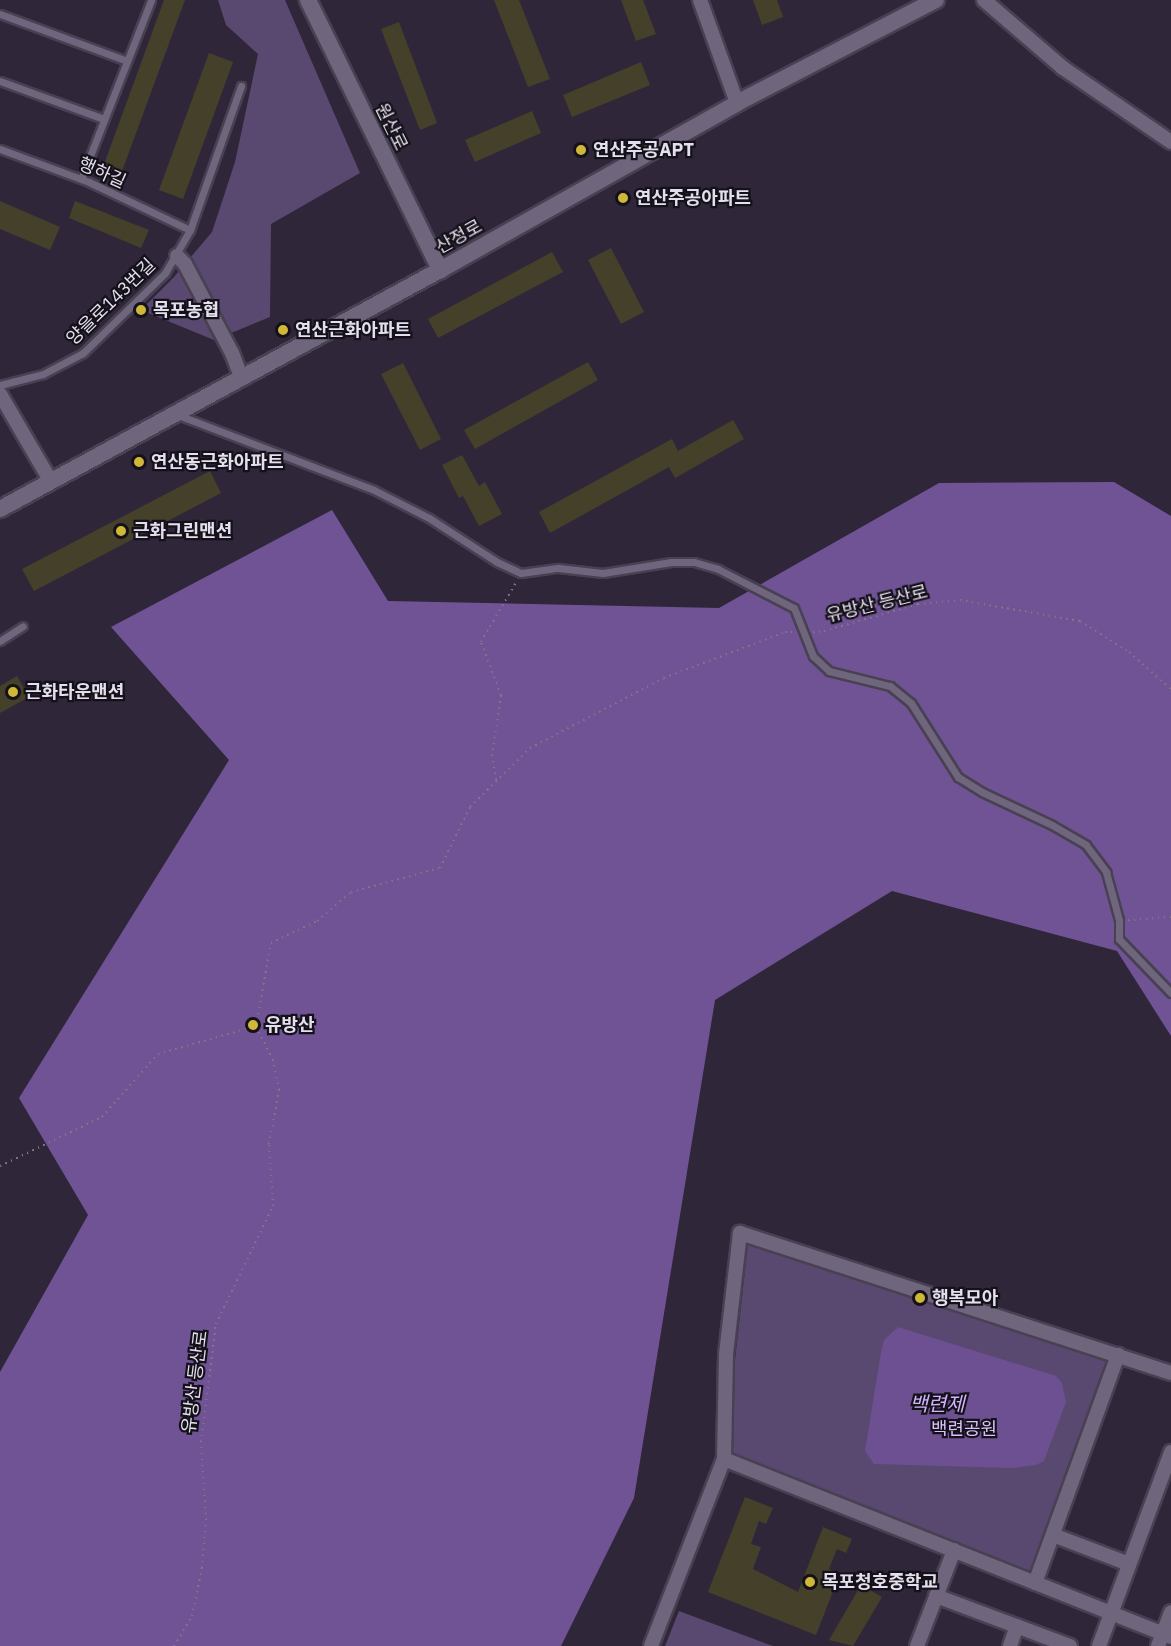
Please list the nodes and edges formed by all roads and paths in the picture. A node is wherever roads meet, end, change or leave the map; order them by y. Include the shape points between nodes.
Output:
1 (308, 0) edge
2 (700, 0) edge
3 (936, 0) edge
4 (984, 0) edge
5 (148, 1) edge
6 (0, 14) edge
7 (127, 61) junction
8 (0, 81) edge
9 (241, 86) dead end
10 (737, 103) junction
11 (104, 119) junction
12 (1171, 142) edge
13 (0, 148) edge
14 (81, 179) junction
15 (190, 231) junction
16 (177, 256) junction
17 (440, 270) junction
18 (241, 377) junction
19 (0, 385) edge
20 (0, 394) edge
21 (173, 414) junction
22 (50, 480) junction
23 (0, 509) edge
24 (521, 573) junction
25 (23, 626) dead end
26 (803, 632) junction
27 (0, 641) edge
28 (1171, 689) edge
29 (496, 780) junction
30 (1171, 917) edge
31 (1119, 920) junction
32 (1171, 993) edge
33 (256, 1026) junction
34 (0, 1166) edge
35 (1118, 1355) junction
36 (1171, 1372) edge
37 (1171, 1452) edge
38 (724, 1459) junction
39 (1053, 1535) junction
40 (954, 1550) junction
41 (1129, 1564) junction
42 (1035, 1583) junction
43 (936, 1596) junction
44 (1112, 1612) junction
45 (1171, 1612) edge
46 (1017, 1626) junction
47 (1167, 1635) edge
48 (174, 1646) edge
49 (651, 1646) edge
50 (917, 1646) edge
51 (1010, 1646) edge
52 (1070, 1646) edge
53 (1099, 1646) edge
54 (1158, 1646) edge

1 - 17 street, 원산로
2 - 10 street
3 - 10 street, 산정로
4 - 12 street via 1063,68
5 - 7 lane
6 - 7 lane
7 - 11 lane
8 - 11 lane
9 - 15 lane, 양을로143번길
10 - 17 street, 산정로
11 - 14 lane
13 - 14 lane, 행하길
14 - 15 lane, 행하길
15 - 16 lane, 양을로143번길
16 - 18 street via 185,264
16 - 19 lane, 양을로143번길 via 144,296 83,353 43,374
17 - 18 street, 산정로
18 - 21 street, 산정로
20 - 22 street
21 - 22 street, 산정로
21 - 24 lane via 374,490
22 - 23 street, 산정로
24 - 26 lane via 558,568 603,573 694,562 718,569 794,608
24 - 29 path via 481,642 501,695 492,756
25 - 27 lane
26 - 28 path, 유방산 등산로 via 824,631 918,604 960,600 1080,621 1129,652
26 - 29 path, 유방산 등산로 via 785,632 664,678 530,748
26 - 31 lane via 813,656 830,671 890,686 911,703 958,777 1086,845 1106,872
29 - 33 path, 유방산 등산로 via 470,807 440,868 351,892 317,921 271,943
30 - 31 path
31 - 32 lane via 1119,939
33 - 34 path via 158,1054 102,1117
33 - 48 path, 유방산 등산로 via 273,1060 279,1090 270,1144 273,1206 216,1324 201,1442 206,1520 201,1568 192,1616
35 - 36 street
35 - 38 street via 740,1233 726,1354
35 - 39 street
37 - 41 street
38 - 40 street
38 - 49 street
39 - 41 street
39 - 42 street
40 - 42 street
40 - 43 street
41 - 44 street
42 - 44 street
43 - 46 street
43 - 50 street
44 - 47 street
44 - 53 street
45 - 47 street
46 - 51 street
46 - 52 street
47 - 54 street

